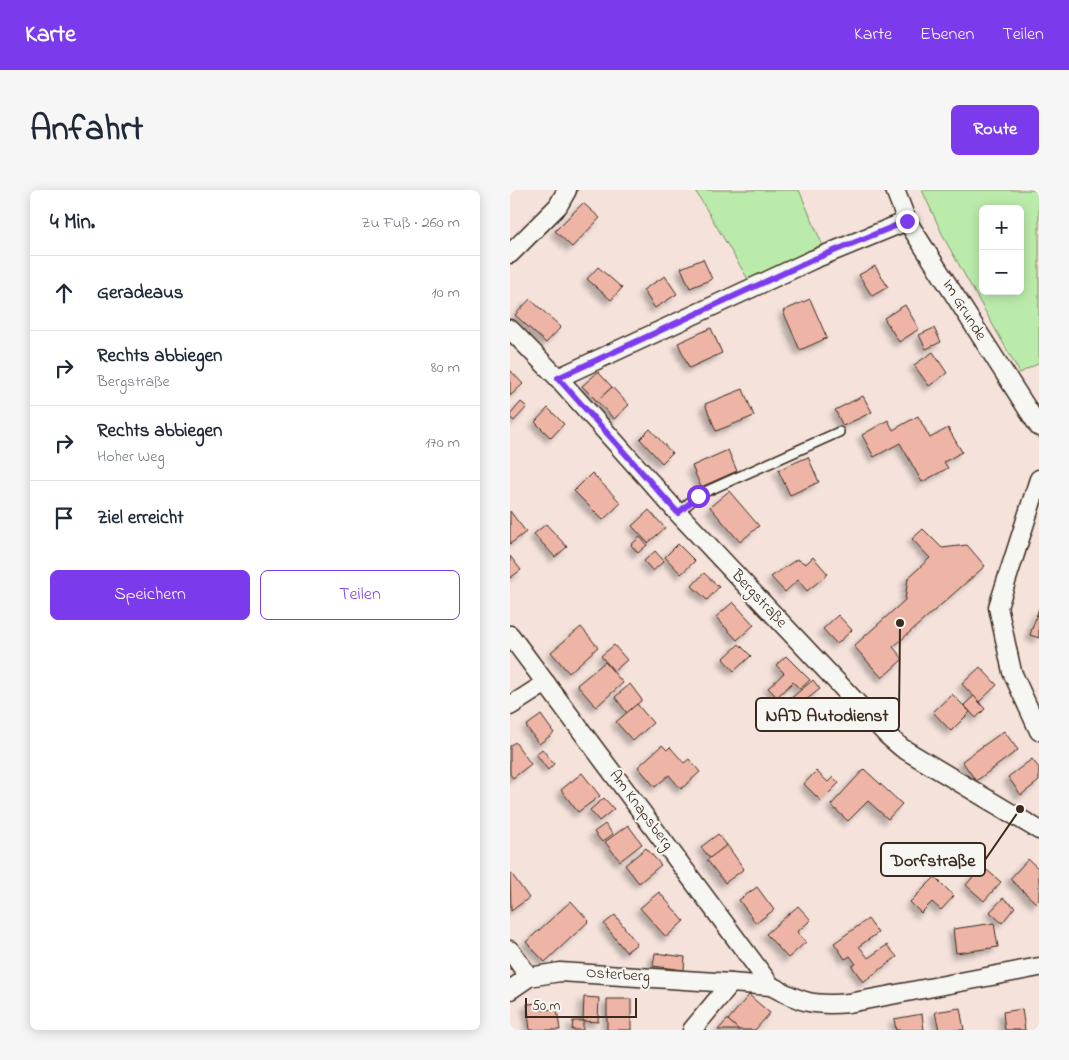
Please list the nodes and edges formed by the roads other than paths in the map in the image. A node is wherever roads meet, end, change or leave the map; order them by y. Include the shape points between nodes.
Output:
1 (567, 190) edge
2 (895, 190) edge
3 (907, 221) junction
4 (510, 254) edge
5 (510, 329) edge
6 (558, 378) junction
7 (1039, 427) edge
8 (839, 432) dead end
9 (1039, 479) edge
10 (678, 513) junction
11 (510, 634) edge
12 (546, 683) junction
13 (510, 706) edge
14 (1039, 731) edge
15 (1039, 828) edge
16 (510, 950) edge
17 (1039, 967) edge
18 (529, 977) junction
19 (731, 983) junction
20 (771, 986) junction
21 (510, 990) edge
22 (692, 1030) edge

1 - 4 street via 558,206
2 - 3 street, Im Grunde
3 - 6 street via 812,260
3 - 7 street, Im Grunde
5 - 6 street, Bergstraße
6 - 10 street, Bergstraße
8 - 10 lane via 698,496
9 - 14 street via 998,607 1012,672
10 - 15 street, Bergstraße via 888,736 902,748
11 - 12 street, Am Knapsberg
12 - 13 street
12 - 20 street, Am Knapsberg
16 - 18 street
17 - 20 street via 825,1005 794,998
18 - 19 street, Osterberg via 574,972
18 - 21 street, Osterberg
19 - 20 street, Osterberg
19 - 22 street

